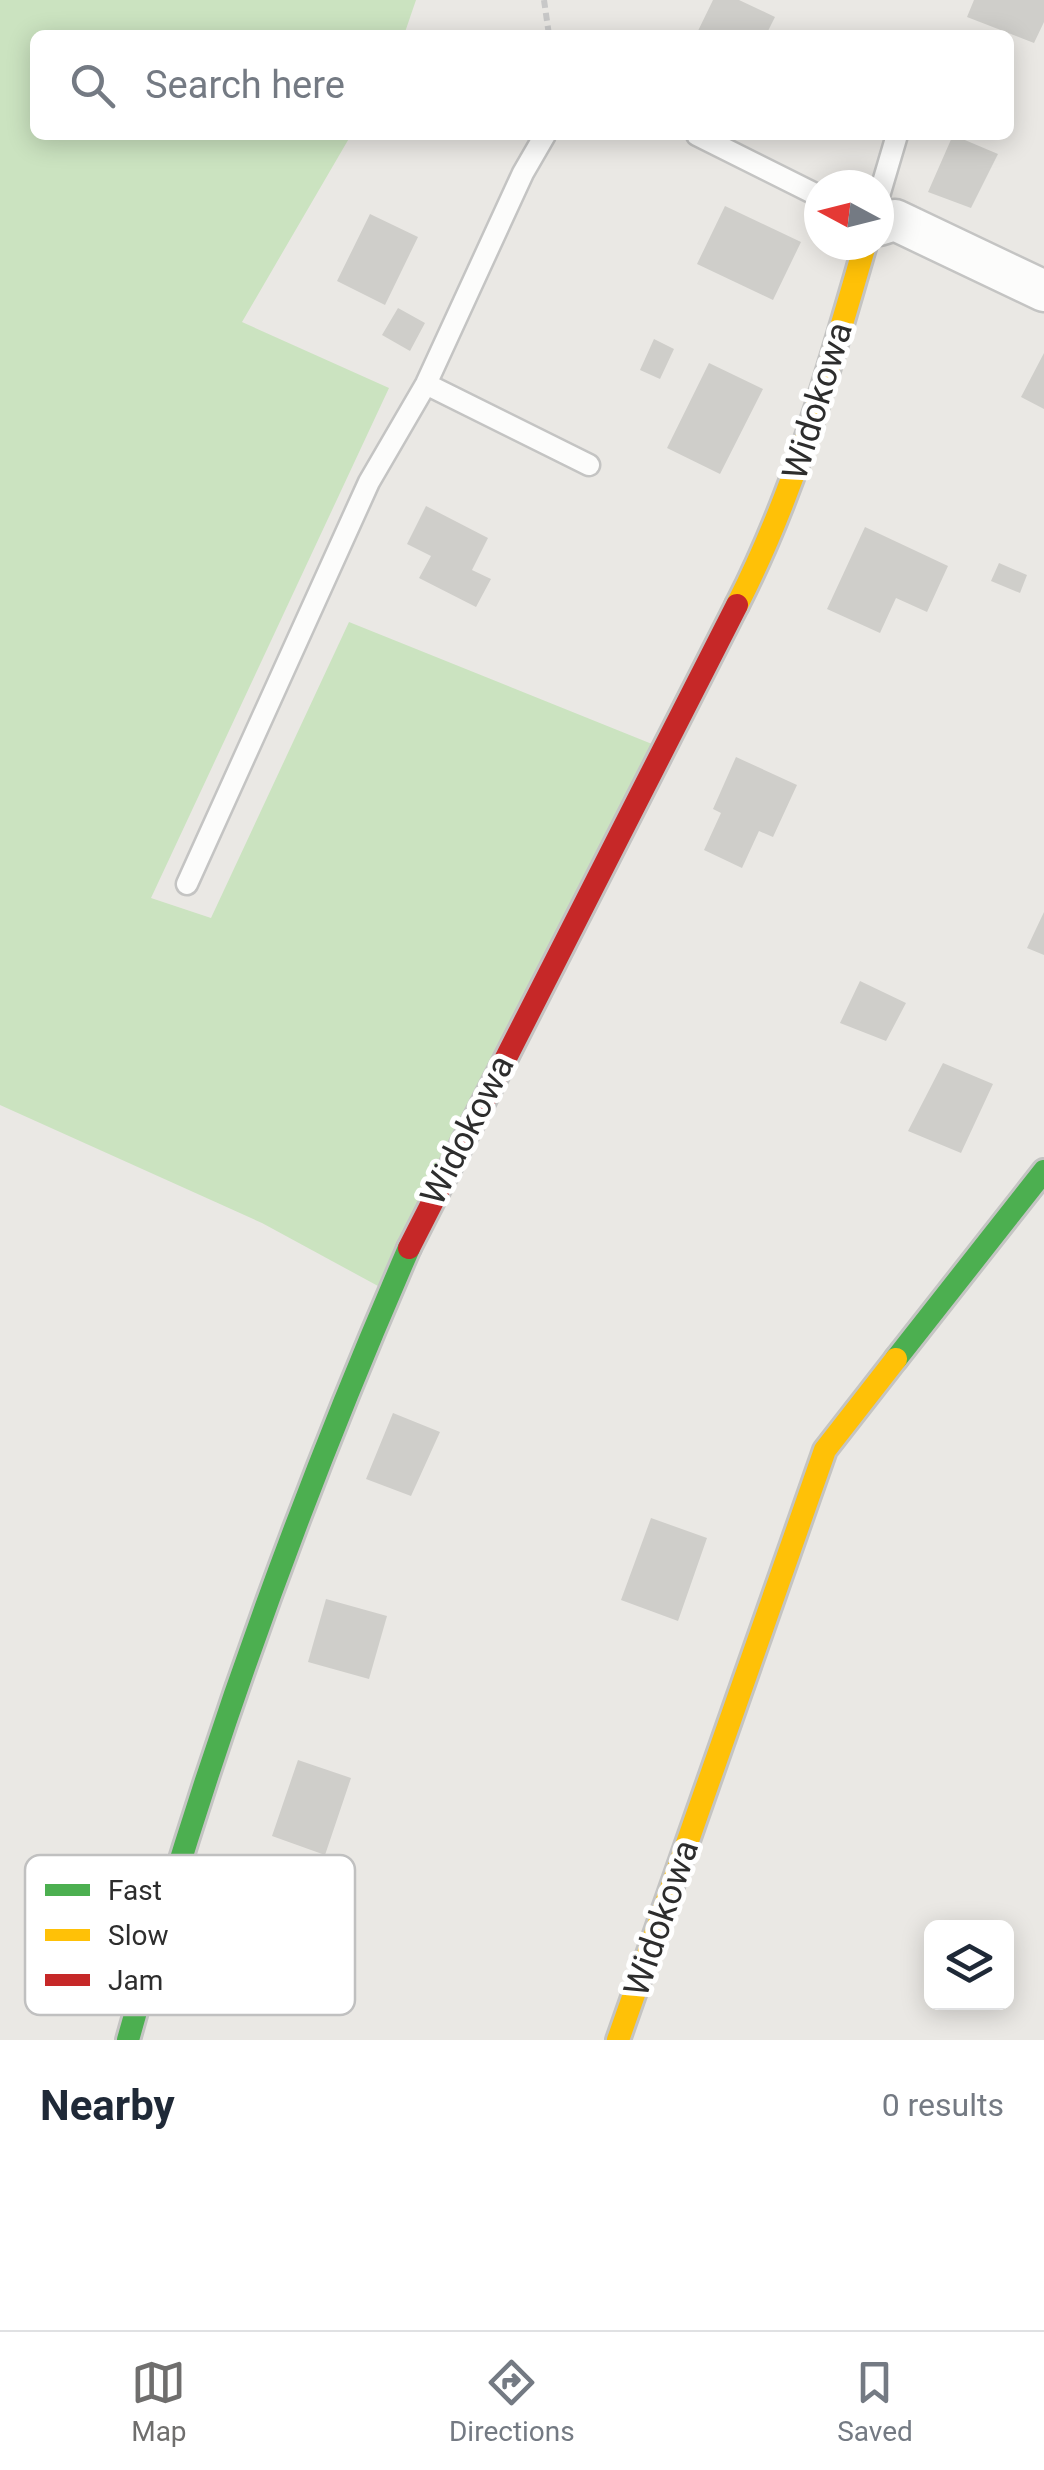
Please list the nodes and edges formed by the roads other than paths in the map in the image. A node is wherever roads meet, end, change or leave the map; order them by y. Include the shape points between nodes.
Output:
1 (542, 140) edge
2 (707, 140) edge
3 (896, 140) edge
4 (887, 170) edge
5 (804, 188) edge
6 (894, 220) edge
7 (861, 260) edge
8 (1044, 291) edge
9 (426, 384) junction
10 (589, 465) dead end
11 (187, 884) dead end
12 (1044, 1171) edge
13 (182, 1855) edge
14 (135, 2015) edge
15 (128, 2040) edge
16 (618, 2040) edge

1 - 9 lane
2 - 5 lane
3 - 4 lane
6 - 8 street
7 - 13 street, Widokowa via 774,533 418,1227 327,1436
9 - 10 lane
9 - 11 lane via 370,482
12 - 16 street, Widokowa via 825,1450
14 - 15 street, Widokowa

